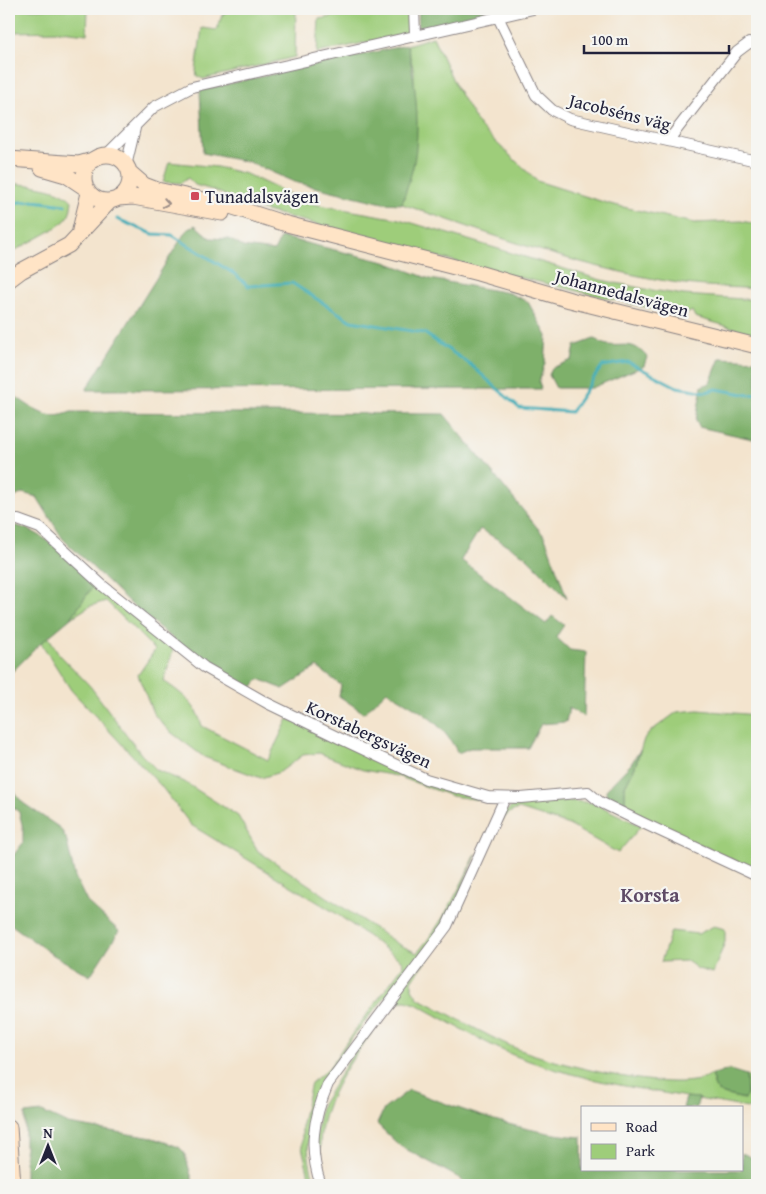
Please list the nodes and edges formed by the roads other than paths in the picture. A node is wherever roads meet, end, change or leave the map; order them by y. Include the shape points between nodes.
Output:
1 (414, 9) edge
2 (533, 9) edge
3 (498, 17) junction
4 (415, 35) junction
5 (757, 43) edge
6 (135, 128) junction
7 (668, 141) junction
8 (100, 158) junction
9 (13, 160) edge
10 (757, 161) edge
11 (128, 169) junction
12 (88, 191) junction
13 (114, 199) junction
14 (283, 223) junction
15 (79, 233) junction
16 (478, 273) junction
17 (9, 280) edge
18 (757, 340) edge
19 (757, 346) edge
20 (9, 520) edge
21 (505, 798) junction
22 (757, 876) edge
23 (9, 1127) edge
24 (13, 1185) edge
25 (321, 1185) edge

1 - 4 street
2 - 3 street
3 - 4 street
3 - 7 street, Jacobséns väg via 536,95 552,110 570,119
4 - 6 street via 192,86 154,107
5 - 7 street via 749,43 737,52
6 - 8 street
6 - 11 street
7 - 10 street, Jacobséns väg
8 - 9 main road via 79,164
8 - 11 main road via 120,159
8 - 12 main road via 84,174
9 - 12 main road via 66,175
11 - 13 main road via 127,188
11 - 14 main road, Johannedalsvägen via 144,185 157,190 219,203
12 - 13 main road via 96,198
12 - 15 main road
13 -> 14 main road, Johannedalsvägen via 133,197
13 - 15 main road
14 - 16 main road, Johannedalsvägen
15 - 17 main road via 60,251 21,270
16 - 18 main road, Johannedalsvägen via 572,292
16 - 19 main road, Johannedalsvägen via 570,300
20 - 21 street, Korstabergsvägen via 40,528 102,586 170,642 204,667 267,703 426,779 472,794
21 - 22 street, Korstabergsvägen via 588,792 600,802
21 - 25 street via 447,926 328,1084 318,1106 312,1143
23 - 24 main road

